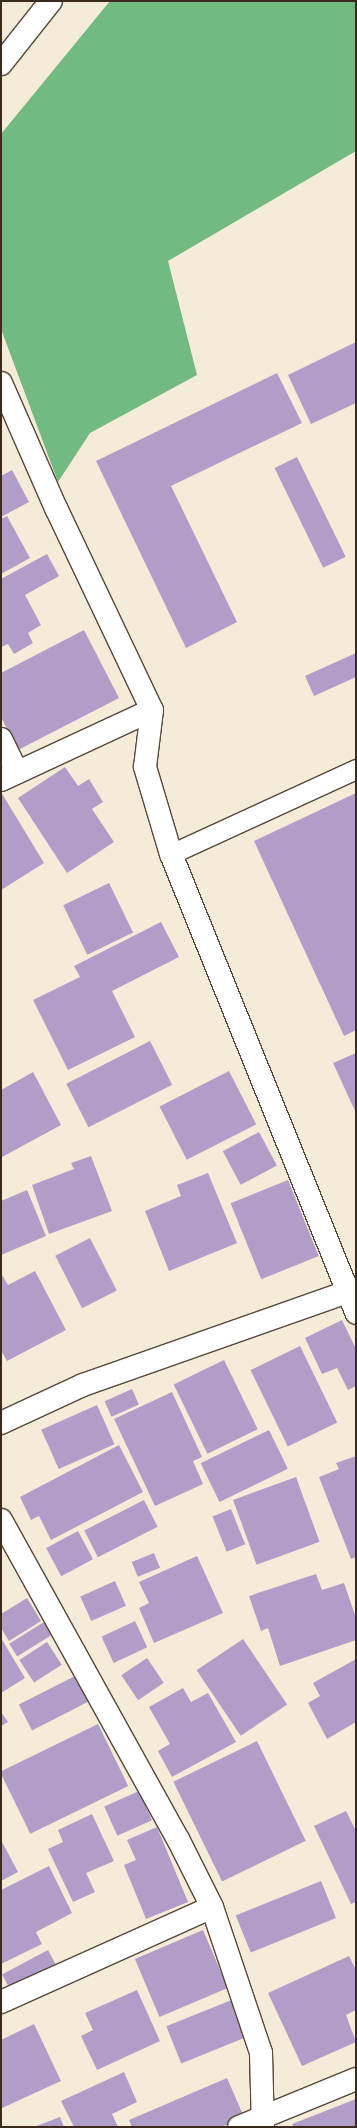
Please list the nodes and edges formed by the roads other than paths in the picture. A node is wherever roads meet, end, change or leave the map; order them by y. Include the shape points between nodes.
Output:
1 (51, 1) edge
2 (1, 64) edge
3 (1, 383) edge
4 (152, 710) junction
5 (1, 739) edge
6 (356, 769) edge
7 (9, 776) edge
8 (171, 854) junction
9 (352, 1290) edge
10 (356, 1313) edge
11 (1, 1423) edge
12 (1, 1520) edge
13 (212, 1907) junction
14 (1, 2002) edge
15 (356, 2079) edge
16 (262, 2122) edge
17 (239, 2127) edge

1 - 2 street
3 - 4 street via 56,508
4 - 7 street
4 - 8 street via 145,767
5 - 7 street
6 - 8 lane
8 - 9 street
9 - 10 street
9 - 11 street via 83,1385
12 - 13 street via 170,1825
13 - 14 street
13 - 16 street via 261,2053
15 - 16 street
16 - 17 street

